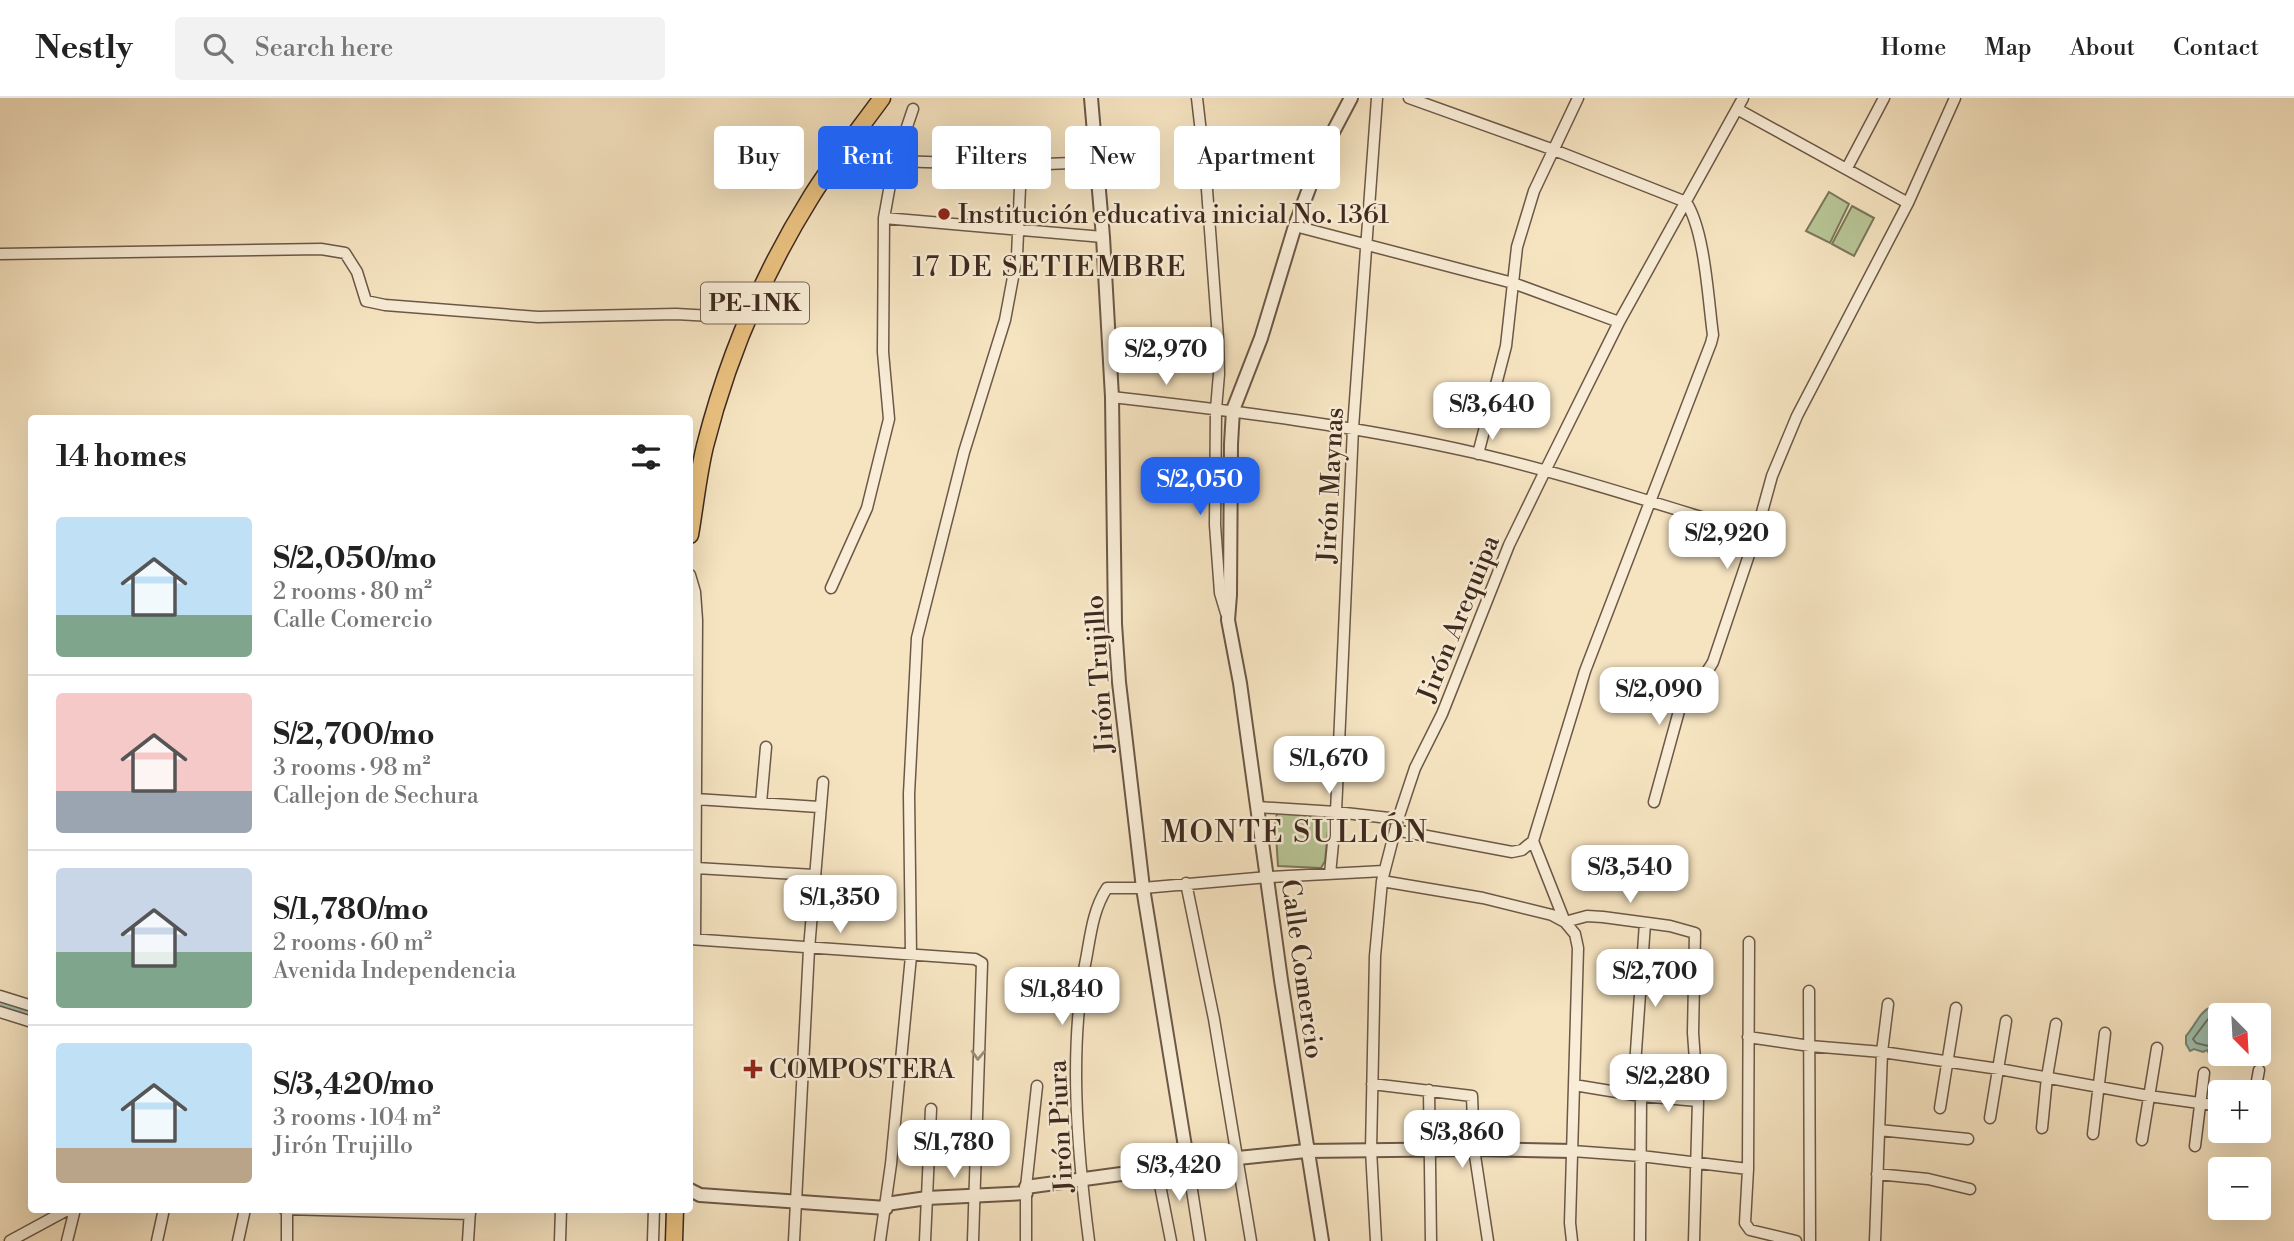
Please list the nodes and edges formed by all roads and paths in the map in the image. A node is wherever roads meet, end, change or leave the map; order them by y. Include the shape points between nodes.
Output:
1 (882, 98) edge
2 (1091, 98) edge
3 (1197, 98) edge
4 (1352, 98) edge
5 (1377, 98) edge
6 (1409, 98) edge
7 (1578, 98) edge
8 (1743, 98) edge
9 (1884, 98) edge
10 (1955, 98) edge
11 (913, 108) dead end
12 (1737, 109) junction
13 (907, 126) edge
14 (1094, 126) edge
15 (1554, 150) junction
16 (1847, 168) junction
17 (890, 189) edge
18 (1021, 189) edge
19 (1099, 189) edge
20 (1686, 202) junction
21 (1908, 203) junction
22 (884, 218) junction
23 (1295, 226) junction
24 (1020, 230) junction
25 (1103, 237) junction
26 (1366, 245) junction
27 (0, 254) edge
28 (1513, 283) junction
29 (748, 318) junction
30 (1619, 322) junction
31 (1112, 397) junction
32 (1216, 409) junction
33 (1233, 410) junction
34 (1353, 428) junction
35 (1478, 454) junction
36 (1545, 471) junction
37 (1649, 501) junction
38 (693, 517) edge
39 (1756, 534) junction
40 (693, 585) edge
41 (831, 588) dead end
42 (1228, 620) junction
43 (766, 747) dead end
44 (823, 782) dead end
45 (696, 799) junction
46 (1654, 802) dead end
47 (761, 803) junction
48 (820, 807) junction
49 (1256, 807) junction
50 (1336, 812) junction
51 (1398, 819) junction
52 (1395, 830) junction
53 (1533, 841) junction
54 (696, 868) junction
55 (1330, 874) junction
56 (814, 875) junction
57 (1383, 876) junction
58 (1268, 877) junction
59 (1186, 883) junction
60 (1143, 888) junction
61 (693, 921) edge
62 (1566, 922) junction
63 (1645, 923) junction
64 (693, 939) edge
65 (1749, 942) dead end
66 (809, 948) junction
67 (911, 956) junction
68 (1809, 991) dead end
69 (0, 996) edge
70 (1888, 1004) dead end
71 (28, 1005) edge
72 (1956, 1008) dead end
73 (0, 1012) edge
74 (28, 1021) edge
75 (2006, 1021) dead end
76 (2056, 1024) dead end
77 (2105, 1032) dead end
78 (1748, 1037) junction
79 (1810, 1046) junction
80 (2157, 1048) dead end
81 (1882, 1052) junction
82 (1948, 1062) junction
83 (1998, 1069) junction
84 (2259, 1070) dead end
85 (2204, 1073) dead end
86 (2047, 1077) junction
87 (2257, 1080) edge
88 (1372, 1084) junction
89 (1574, 1085) junction
90 (1037, 1086) dead end
91 (2098, 1087) junction
92 (1429, 1090) junction
93 (1637, 1095) junction
94 (2149, 1096) junction
95 (1698, 1101) junction
96 (2200, 1102) junction
97 (2208, 1104) edge
98 (1940, 1108) dead end
99 (931, 1109) dead end
100 (1990, 1118) dead end
101 (2042, 1128) dead end
102 (1879, 1130) junction
103 (2093, 1134) dead end
104 (1968, 1139) dead end
105 (2142, 1140) dead end
106 (2195, 1146) dead end
107 (1430, 1149) junction
108 (1474, 1149) junction
109 (1371, 1150) junction
110 (1306, 1151) junction
111 (1572, 1151) junction
112 (1641, 1156) junction
113 (1238, 1158) junction
114 (1697, 1163) junction
115 (1188, 1165) junction
116 (1748, 1169) junction
117 (1157, 1170) junction
118 (1877, 1174) junction
119 (1081, 1180) junction
120 (1970, 1189) dead end
121 (1026, 1190) junction
122 (693, 1194) edge
123 (973, 1195) junction
124 (927, 1198) junction
125 (797, 1203) junction
126 (886, 1206) junction
127 (62, 1213) edge
128 (74, 1213) edge
129 (163, 1213) edge
130 (244, 1213) edge
131 (286, 1213) edge
132 (470, 1213) edge
133 (561, 1213) edge
134 (654, 1213) edge
135 (674, 1213) edge
136 (10, 1241) edge
137 (67, 1241) edge
138 (157, 1241) edge
139 (238, 1241) edge
140 (287, 1241) edge
141 (468, 1241) edge
142 (560, 1241) edge
143 (653, 1241) edge
144 (674, 1241) edge
145 (794, 1241) edge
146 (880, 1241) edge
147 (925, 1241) edge
148 (973, 1241) edge
149 (1026, 1241) edge
150 (1089, 1241) edge
151 (1171, 1241) edge
152 (1200, 1241) edge
153 (1251, 1241) edge
154 (1322, 1241) edge
155 (1376, 1241) edge
156 (1431, 1241) edge
157 (1488, 1241) edge
158 (1572, 1241) edge
159 (1640, 1241) edge
160 (1694, 1241) edge
161 (1796, 1241) edge
162 (1810, 1241) edge
163 (1875, 1241) edge

1 - 29 main road, PE-1NK via 812,195
2 - 14 street, Jirón Trujillo
3 - 32 street, Calle Comercio via 1218,338
4 - 23 street, Calle Comercio via 1323,151
5 - 26 street, Jirón Maynas
6 - 15 street
7 - 15 street
8 - 12 street, Jirón Arequipa
9 - 16 street
10 - 21 street
11 - 13 street
12 - 16 street
12 - 20 street, Jirón Arequipa
15 - 20 street
15 - 28 street via 1534,191 1517,247
16 - 21 street
17 - 22 street
18 - 24 street
19 - 25 street, Jirón Trujillo
20 - 30 street, Jirón Arequipa
20 - 37 street via 1697,225 1713,335
21 - 39 street via 1797,416 1772,476
22 - 24 street
22 - 41 street via 883,352 889,419 867,508
23 - 26 street
23 - 33 street, Calle Comercio via 1261,338
24 - 25 street
24 - 67 street via 1006,320 964,452 917,638 909,794
25 - 31 street, Jirón Trujillo
26 - 28 street
26 - 34 street, Jirón Maynas
27 - 29 street via 321,248 345,253 366,301 385,305 538,317 677,314
28 - 30 street
28 - 35 street via 1506,346
29 - 38 main road, PE-1NK via 705,447
30 - 36 street, Jirón Arequipa
31 - 32 street
31 - 60 street, Jirón Trujillo via 1115,624
32 - 33 street
32 - 42 street, Calle Comercio via 1216,560
33 - 34 street
33 - 42 street, Calle Comercio
34 - 35 street
34 - 50 street, Jirón Maynas
35 - 36 street
36 - 37 street
36 - 51 street, Jirón Arequipa via 1509,545
37 - 39 street
37 - 53 street via 1585,671
39 - 46 street via 1713,662 1679,712
40 - 45 street via 697,620
42 - 49 street, Calle Comercio
43 - 47 street
44 - 48 street
45 - 47 street
45 - 54 street
47 - 48 street
48 - 56 street
49 - 50 street
49 - 58 street, Calle Comercio
50 - 51 street
50 - 55 street, Jirón Maynas
51 - 52 street, Jirón Arequipa
52 - 53 street via 1512,852
52 - 57 street, Jirón Arequipa
53 - 62 street
54 - 56 street
54 - 61 street
55 - 57 street
55 - 58 street
56 - 66 street
57 - 62 street
57 - 88 street, Jirón Arequipa via 1375,956
58 - 59 street
58 - 110 street, Calle Comercio
59 - 60 street
59 - 113 street
60 - 115 street, Jirón Trujillo
60 - 119 street, Jirón Piura via 1107,888 1093,920 1080,985 1077,1035
62 - 63 street via 1587,916
62 - 89 street via 1578,948
63 - 93 street
63 - 95 street via 1695,933 1693,1033
64 - 66 street
65 - 78 street
66 - 67 street
66 - 125 street
67 -> 123 street via 982,963
67 - 126 street
68 - 79 street
69 - 71 street
70 - 81 street
72 - 82 street
73 - 74 street
75 - 83 street
76 - 86 street
77 - 91 street
78 - 79 street
78 - 116 street
79 - 81 street
79 - 162 street
80 - 94 street
81 - 82 street
81 - 102 street
82 - 83 street
82 - 98 street
83 - 86 street
83 - 100 street
84 - 87 street
85 - 96 street
86 - 91 street
86 - 101 street
88 - 92 street
88 - 109 street, Jirón Arequipa
89 - 93 street
89 - 111 street
90 - 121 street
91 - 94 street
91 - 103 street
92 - 107 street
92 - 108 street via 1472,1096
93 - 95 street
93 - 112 street
94 - 96 street
94 - 105 street
95 - 114 street
96 - 97 street
96 - 106 street
99 - 124 street
102 - 104 street
102 - 118 street
107 - 108 street
107 - 109 street
107 - 156 street
108 - 111 street
108 - 157 street
109 - 110 street
109 - 155 street, Jirón Arequipa
110 - 113 street
110 - 154 street, Calle Comercio
111 - 112 street
111 - 158 street
112 - 114 street
112 - 159 street
113 - 115 street
113 - 153 street
114 - 116 street
114 - 160 street
115 - 117 street
115 - 152 street, Jirón Trujillo
116 - 161 street via 1747,1227
117 - 119 street
117 - 151 street
118 - 120 street via 1928,1178
118 - 163 street
119 - 121 street
119 - 150 street, Jirón Piura
121 - 123 street
121 - 149 street
122 - 125 street
123 - 124 street
123 - 148 street
124 - 126 street
124 - 147 street
125 - 126 street
125 - 145 street
126 - 146 street
127 - 136 street
128 - 137 street
129 - 138 street
130 - 139 street
131 - 140 street
132 - 141 street
133 - 142 street
134 - 143 street
135 - 144 main road

